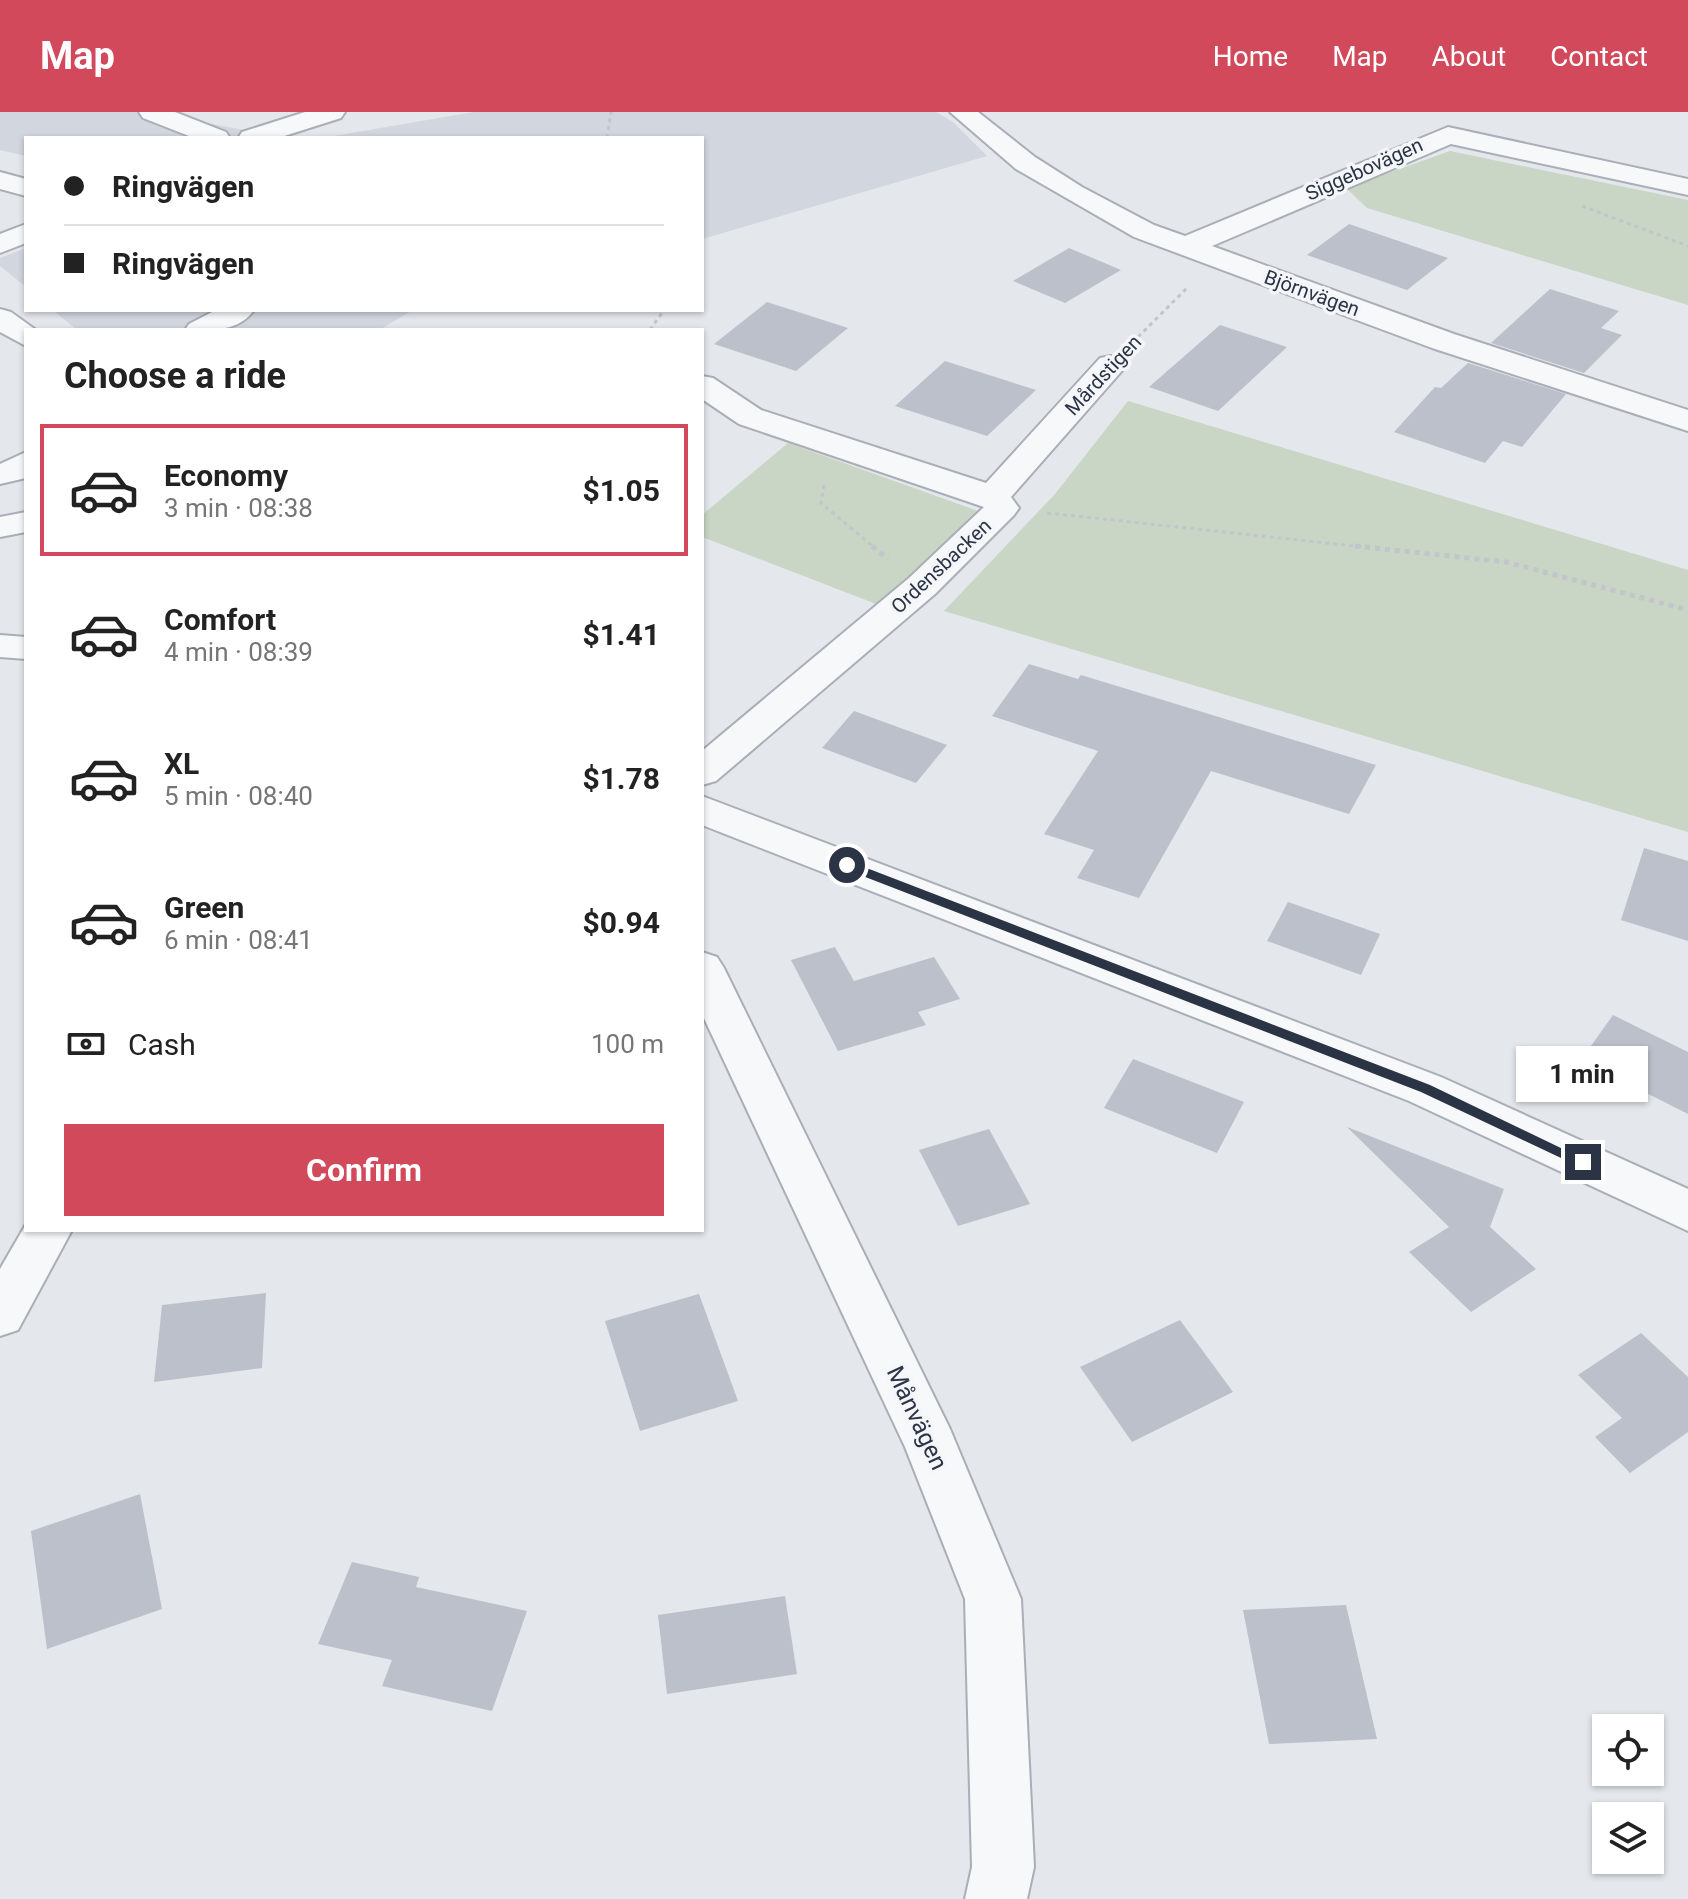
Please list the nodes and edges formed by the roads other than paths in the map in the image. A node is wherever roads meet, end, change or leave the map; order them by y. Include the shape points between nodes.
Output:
1 (152, 112) edge
2 (302, 112) edge
3 (332, 112) edge
4 (963, 112) edge
5 (265, 126) edge
6 (212, 136) edge
7 (232, 136) edge
8 (0, 180) edge
9 (24, 187) edge
10 (1688, 187) edge
11 (24, 234) edge
12 (0, 244) edge
13 (1187, 246) junction
14 (235, 312) edge
15 (0, 318) edge
16 (204, 328) edge
17 (24, 336) edge
18 (1111, 365) road end
19 (704, 386) edge
20 (1688, 421) edge
21 (24, 464) edge
22 (0, 474) edge
23 (997, 502) junction
24 (24, 522) edge
25 (0, 527) edge
26 (0, 646) edge
27 (24, 648) edge
28 (704, 770) edge
29 (704, 811) edge
30 (704, 972) edge
31 (1688, 1211) edge
32 (47, 1232) edge
33 (0, 1315) edge
34 (996, 1899) edge

1 - 6 street
2 - 5 street
3 - 5 street
4 - 13 street, Björnvägen via 997,144 1109,215
5 - 7 street
8 - 9 street
10 - 13 street, Siggebovägen via 1448,135
11 - 12 street
13 - 20 street, Björnvägen via 1443,341
14 - 16 street
15 - 17 street
18 - 23 street, Mårdstigen
19 - 23 street, Ordensbacken via 750,417
21 - 22 street
23 - 28 street, Ordensbacken via 922,586
24 - 25 street
26 - 27 street
29 - 31 street via 1425,1089
30 - 34 street, Månvägen via 931,1446 993,1599 1003,1867
32 - 33 street

